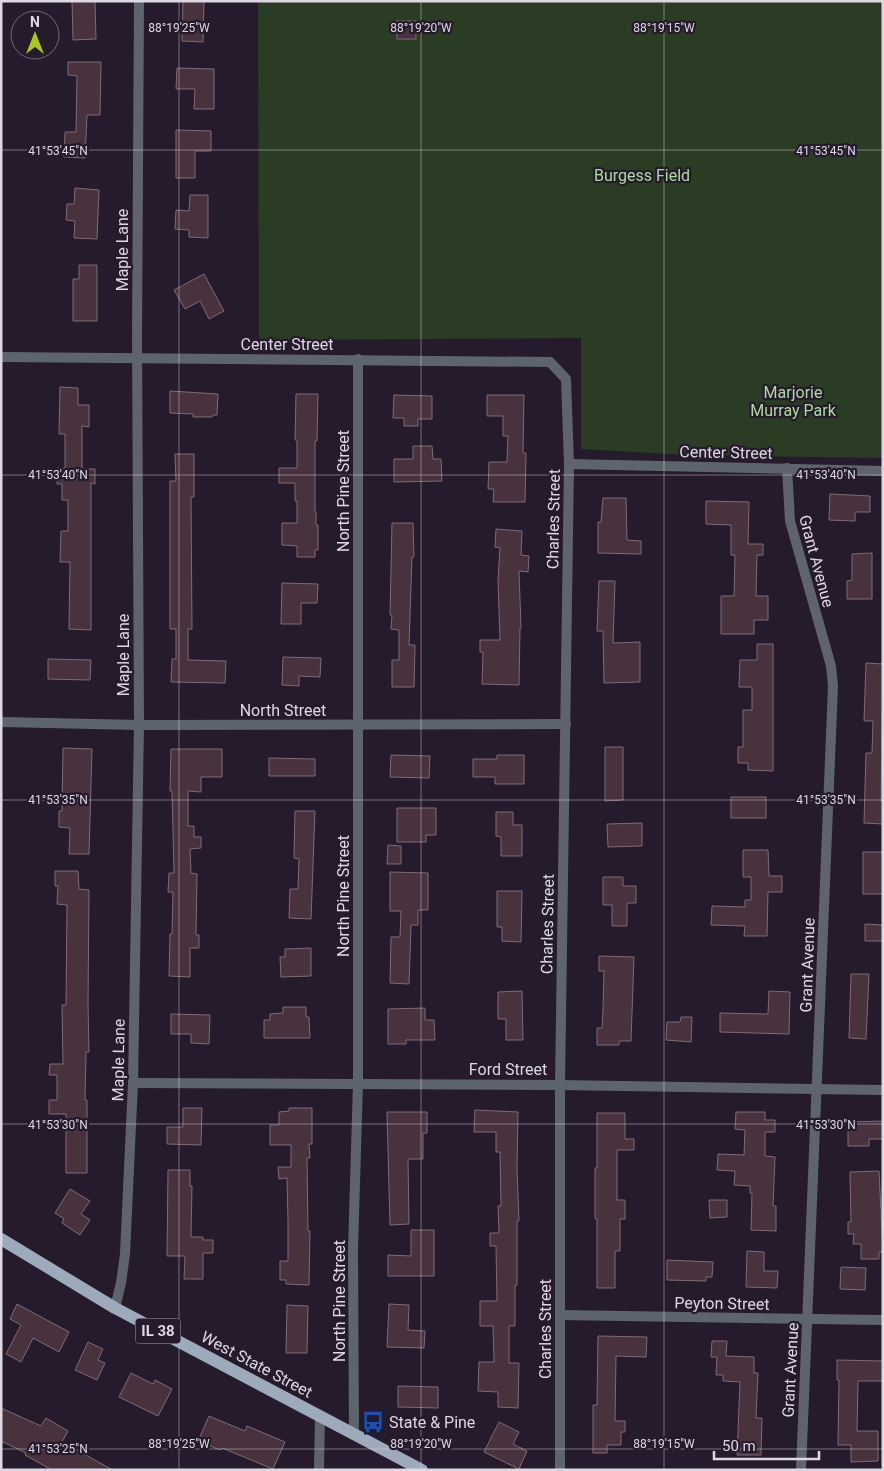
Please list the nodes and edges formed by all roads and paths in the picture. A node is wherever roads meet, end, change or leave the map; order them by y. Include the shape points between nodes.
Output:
1 (139, 1) edge
2 (1, 356) edge
3 (137, 358) junction
4 (358, 359) junction
5 (566, 379) joint
6 (569, 464) junction
7 (787, 468) junction
8 (883, 471) edge
9 (1, 722) edge
10 (566, 724) junction
11 (139, 725) junction
12 (358, 725) junction
13 (134, 1083) junction
14 (358, 1083) junction
15 (560, 1085) junction
16 (817, 1089) junction
17 (883, 1090) edge
18 (1, 1239) edge
19 (115, 1308) junction
20 (560, 1315) junction
21 (808, 1319) junction
22 (883, 1320) edge
23 (320, 1415) junction
24 (354, 1434) junction
25 (319, 1470) edge
26 (422, 1470) edge
27 (560, 1470) edge
28 (801, 1470) edge

1 - 3 street, Maple Lane
2 - 3 street, Center Street
3 - 4 street, Center Street
3 - 11 street, Maple Lane
4 - 5 street, Center Street via 550,362
4 - 12 street, North Pine Street
5 - 6 street, Charles Street
6 - 7 street, Center Street
6 - 10 street, Charles Street
7 - 8 street, Center Street
7 - 16 street, Grant Avenue via 790,521 834,686
9 - 11 street, North Street
10 - 12 street, North Street
10 - 15 street, Charles Street
11 - 12 street, North Street
11 - 13 street, Maple Lane
12 - 14 street, North Pine Street
13 - 14 street, Ford Street
13 - 19 street, Maple Lane via 125,1254
14 - 15 street, Ford Street
14 - 24 street, North Pine Street via 353,1249
15 - 16 street, Ford Street
15 - 20 street, Charles Street
16 - 17 street, Ford Street
16 - 21 street, Grant Avenue
18 - 19 main road, West State Street / IL 38
19 - 23 main road, West State Street / IL 38
20 - 21 street, Peyton Street
20 - 27 street, Charles Street
21 - 22 street, Peyton Street
21 - 28 street, Grant Avenue
23 - 24 main road, West State Street / IL 38
23 - 25 street
24 - 26 main road, West State Street / IL 38

